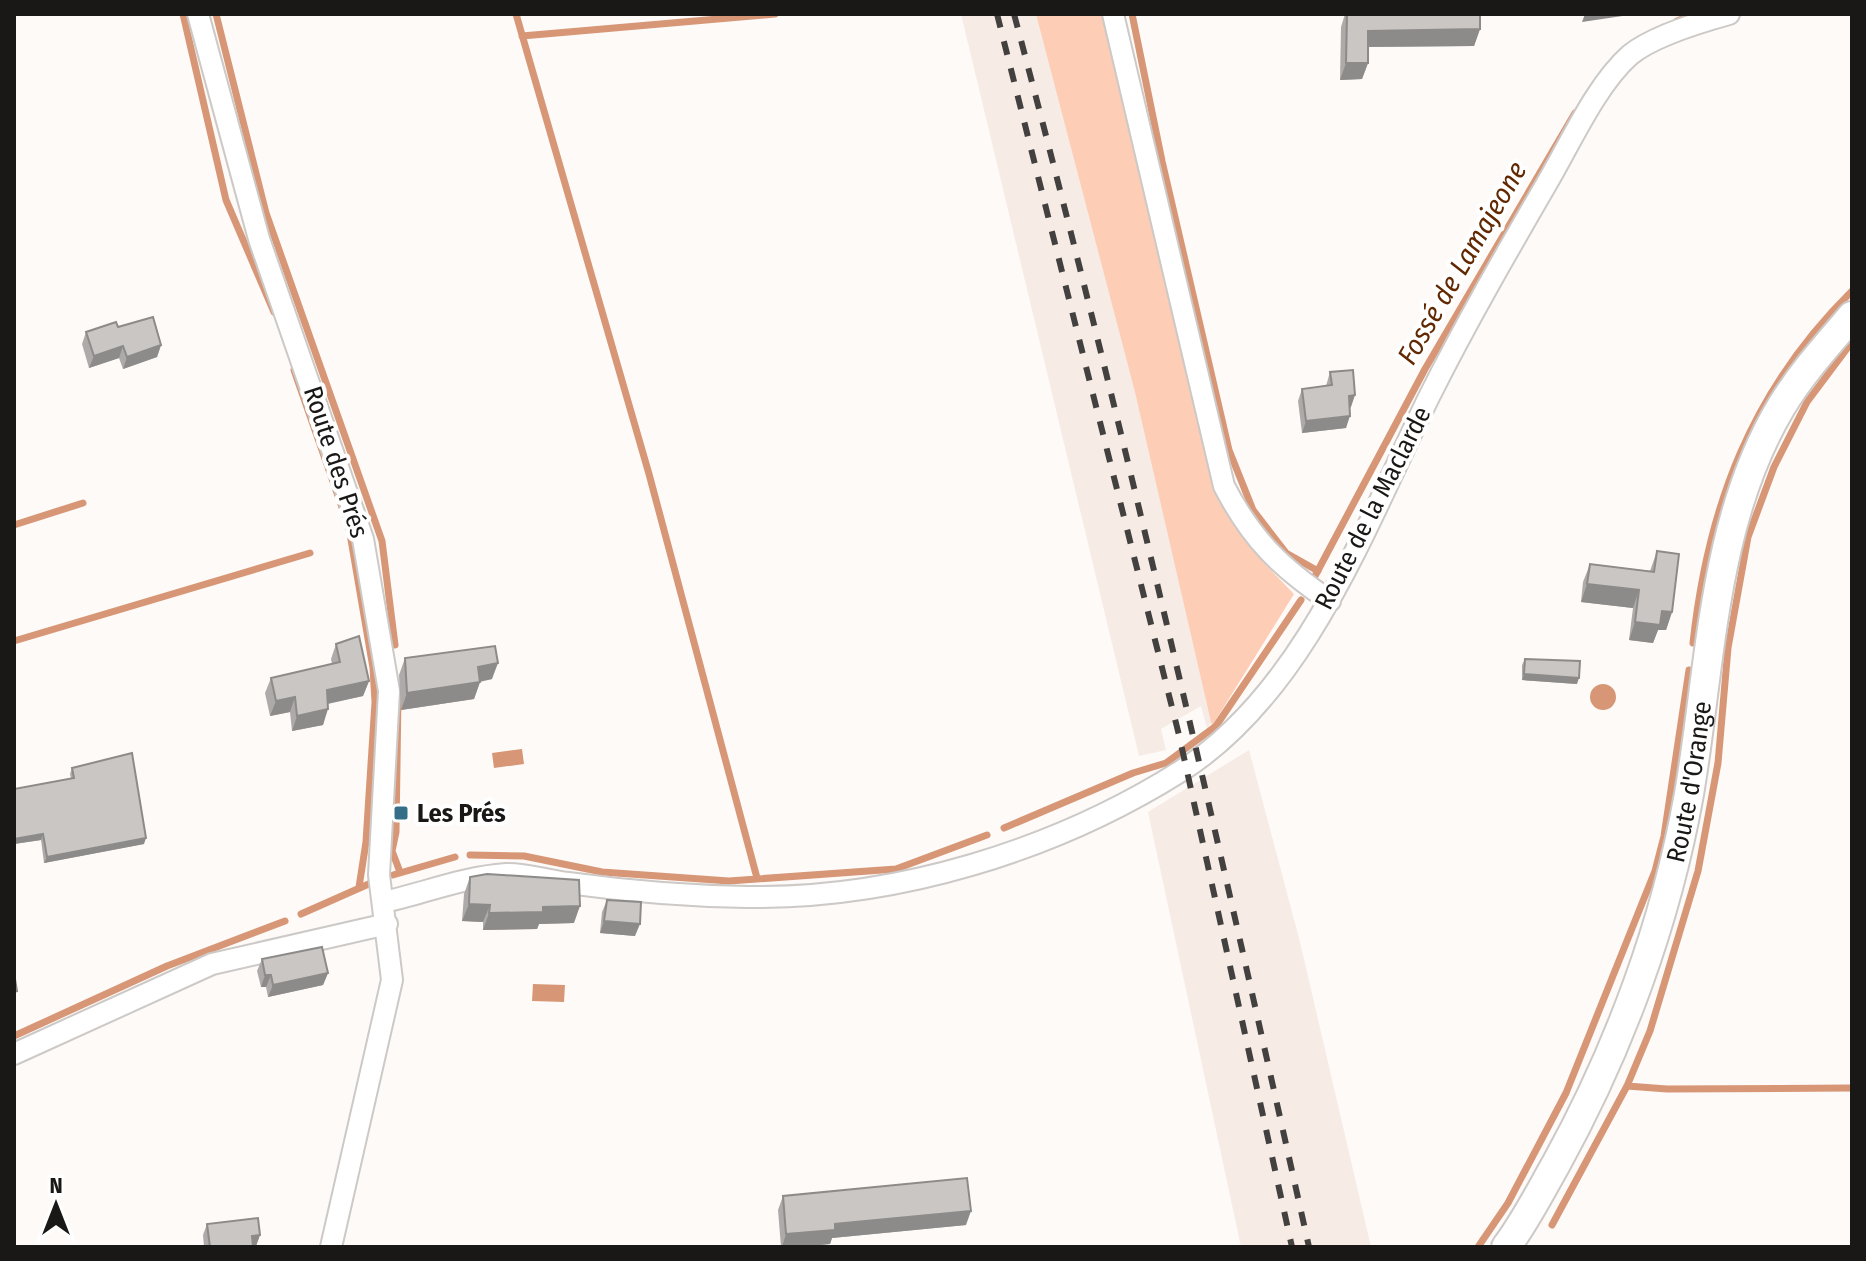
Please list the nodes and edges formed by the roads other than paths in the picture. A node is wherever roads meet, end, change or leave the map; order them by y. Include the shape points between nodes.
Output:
1 (198, 14) edge
2 (1113, 14) edge
3 (1729, 14) edge
4 (1852, 316) edge
5 (1330, 601) junction
6 (384, 902) junction
7 (387, 924) junction
8 (14, 1054) edge
9 (331, 1247) edge
10 (1506, 1247) edge

1 - 6 street, Route des Prés via 259,239 363,539 389,691 379,875
2 - 5 street via 1224,486 1267,553
3 - 5 street, Route de la Maclarde via 1691,25 1631,54 1596,99 1438,379
4 - 10 street, Route d'Orange via 1780,409 1736,515 1719,586 1672,875 1640,979 1575,1130
5 - 6 street, Route de la Maclarde via 1253,708 1185,769 1066,831 927,877 841,893 749,897 660,893 511,874 472,878
6 - 7 street, Route des Prés
7 - 8 street via 212,964
7 - 9 street, Route des Prés via 392,980

